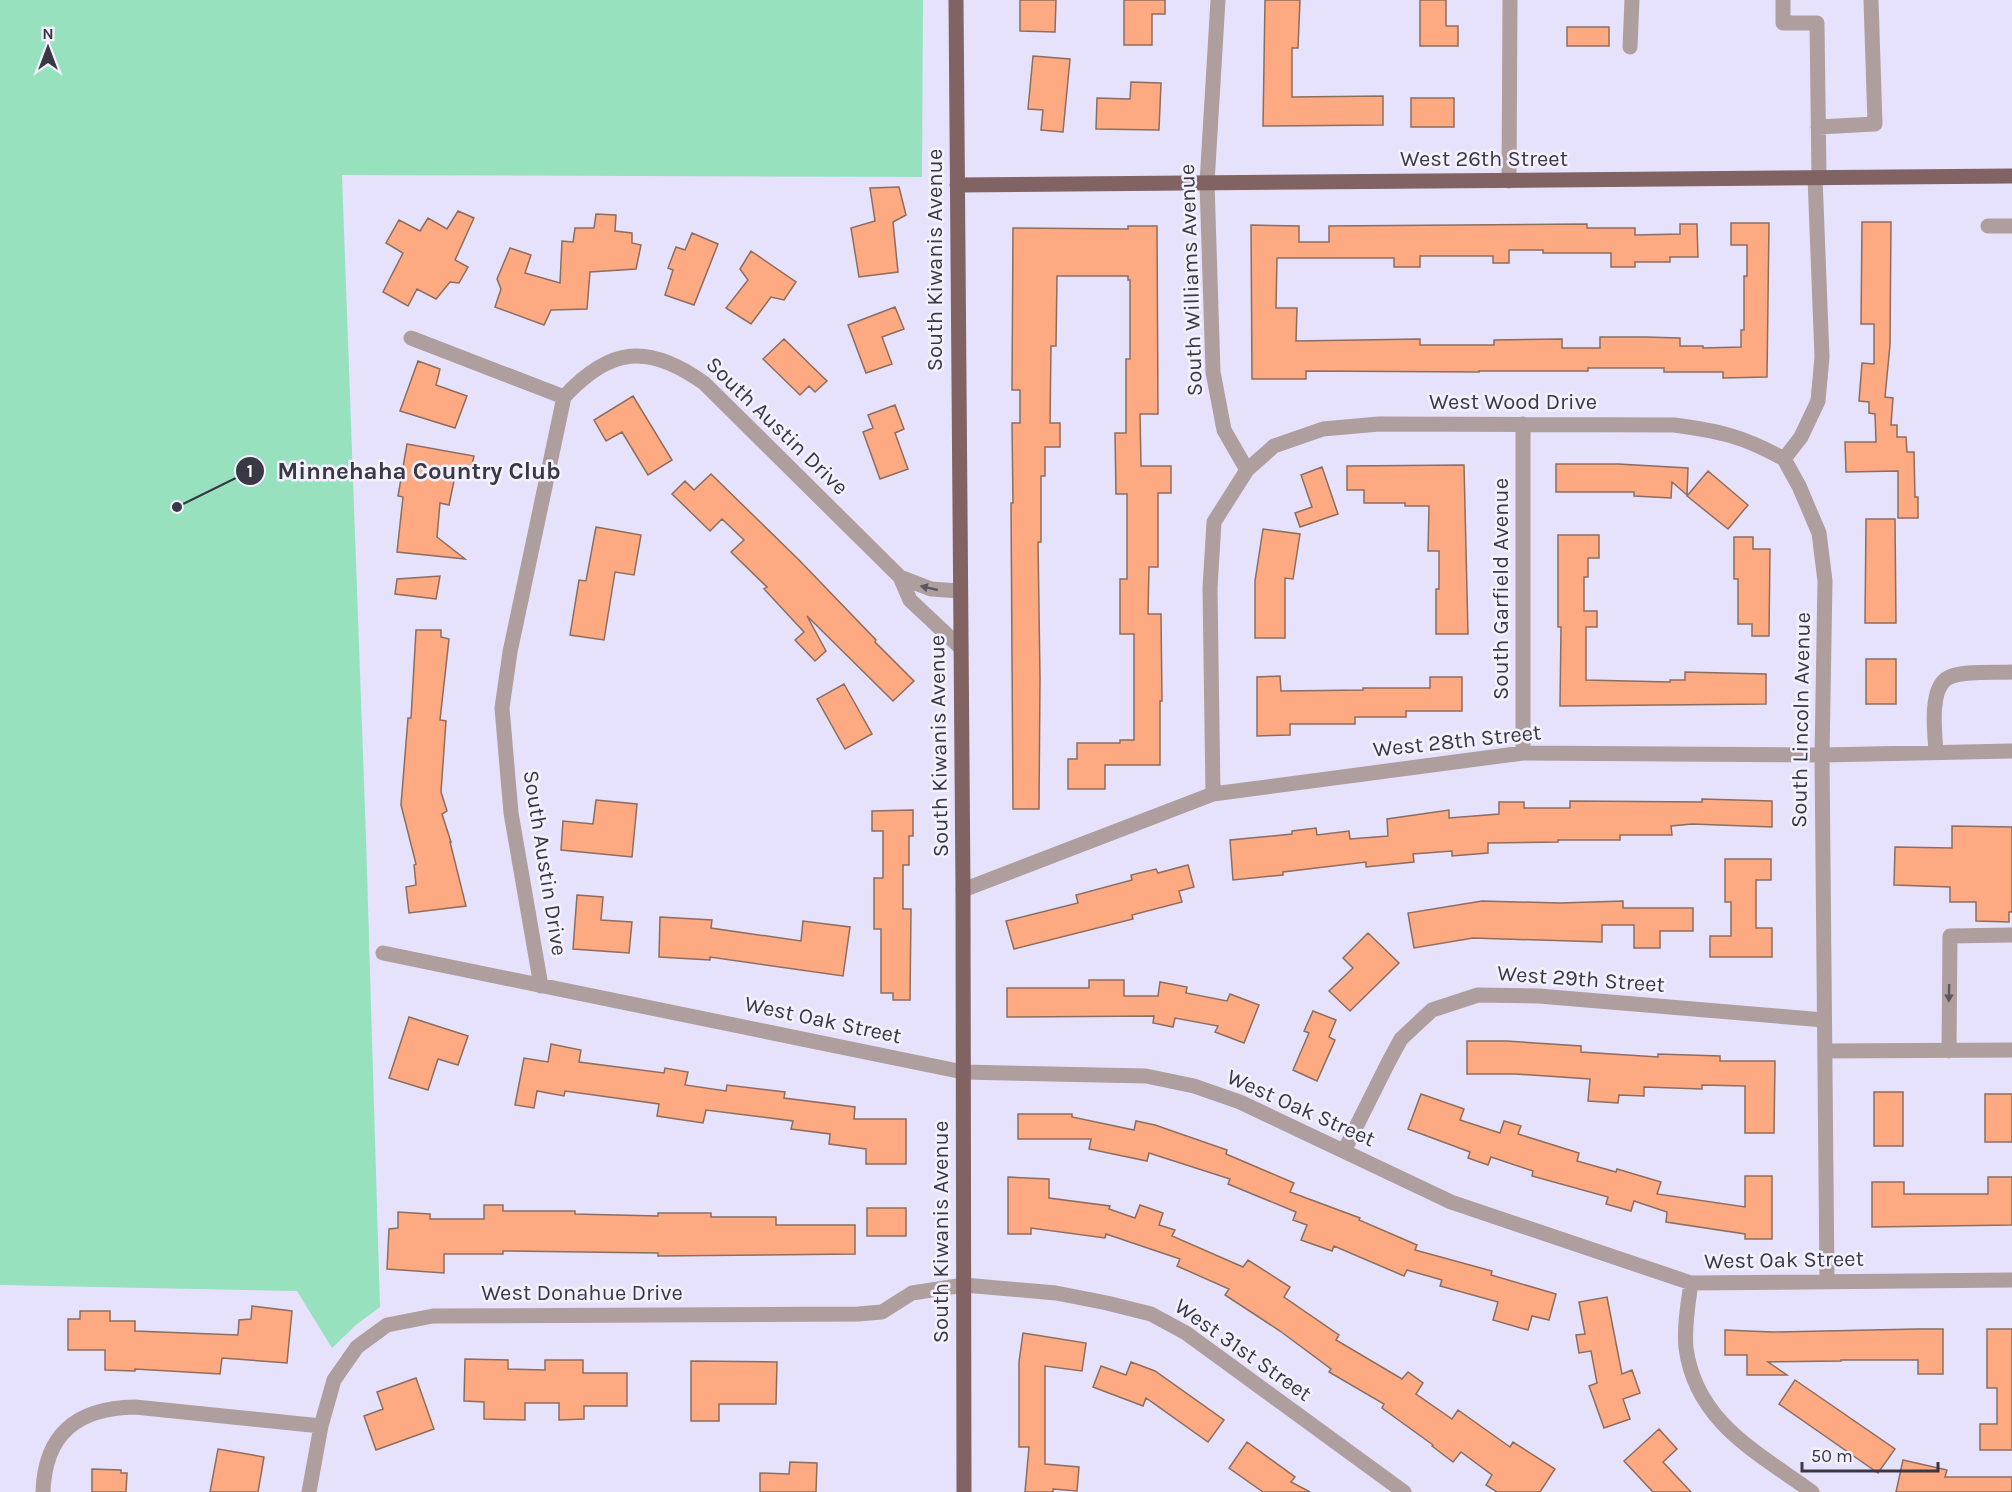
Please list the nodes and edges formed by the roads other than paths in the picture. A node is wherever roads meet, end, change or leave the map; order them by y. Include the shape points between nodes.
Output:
1 (956, 0) edge
2 (1218, 0) edge
3 (1510, 0) edge
4 (1632, 0) edge
5 (1783, 0) edge
6 (1871, 0) edge
7 (1630, 47) dead end
8 (1818, 127) junction
9 (2012, 176) edge
10 (1817, 177) junction
11 (1509, 182) junction
12 (1207, 183) junction
13 (957, 185) junction
14 (1989, 226) dead end
15 (2012, 226) edge
16 (411, 338) dead end
17 (564, 397) junction
18 (1523, 424) junction
19 (1784, 459) junction
20 (1247, 470) junction
21 (900, 577) junction
22 (960, 591) junction
23 (960, 647) junction
24 (2012, 672) edge
25 (2012, 751) edge
26 (1936, 752) junction
27 (1523, 753) junction
28 (1822, 755) junction
29 (1213, 794) junction
30 (963, 890) junction
31 (2012, 935) edge
32 (383, 953) dead end
33 (541, 986) junction
34 (1824, 1020) junction
35 (2012, 1050) edge
36 (1949, 1051) junction
37 (1825, 1052) junction
38 (963, 1072) junction
39 (1344, 1151) junction
40 (2012, 1280) edge
41 (1827, 1282) junction
42 (1691, 1283) junction
43 (964, 1285) junction
44 (321, 1426) junction
45 (43, 1492) edge
46 (309, 1492) edge
47 (964, 1492) edge
48 (1404, 1492) edge
49 (1812, 1492) edge

1 - 13 main road, South Kiwanis Avenue
2 - 12 street, South Williams Avenue
3 - 11 street
4 - 7 street
5 - 8 street via 1783,23 1817,23
6 - 8 street via 1875,124
8 - 10 street
9 - 10 main road, West 26th Street
10 - 11 main road, West 26th Street
10 - 19 street via 1821,357 1818,401 1801,437
11 - 12 main road, West 26th Street
12 - 13 main road, West 26th Street
12 - 20 street, South Williams Avenue via 1213,372 1224,430
13 - 22 main road, South Kiwanis Avenue
14 - 15 street
16 - 17 street
17 - 21 street, South Austin Drive via 601,365 627,356 656,358 683,368 704,383
17 - 33 street, South Austin Drive via 510,652 502,708 511,813
18 - 19 street, West Wood Drive via 1674,425 1720,431 1757,443
18 - 20 street, West Wood Drive via 1379,424 1323,429 1274,447
18 - 27 street, South Garfield Avenue
19 - 28 street, South Lincoln Avenue via 1819,533 1826,581
20 - 29 street via 1214,522 1210,588
22 -> 21 street, South Austin Drive via 931,590
21 - 23 street, South Austin Drive via 910,600
22 - 23 main road, South Kiwanis Avenue
23 - 30 main road, South Kiwanis Avenue
24 - 26 street via 1963,674 1947,679 1939,689 1935,706
25 - 26 street, West 28th Street
26 - 28 street, West 28th Street
27 - 28 street, West 28th Street
27 - 29 street, West 28th Street
28 - 34 street, South Lincoln Avenue
29 - 30 street, West 28th Street
30 - 38 main road, South Kiwanis Avenue
31 -> 36 street via 1950,936
32 - 33 street, West Oak Street
33 - 38 street, West Oak Street
34 - 37 street, South Lincoln Avenue
34 - 39 street, West 29th Street via 1539,996 1478,995 1432,1010 1401,1039
35 - 36 street
36 - 37 street
37 - 41 street, South Lincoln Avenue
38 - 39 street, West Oak Street via 1146,1076 1194,1086 1240,1102
38 - 43 main road, South Kiwanis Avenue
39 - 42 street, West Oak Street via 1451,1202
40 - 41 street, West Oak Street
41 - 42 street, West Oak Street
42 - 49 street via 1686,1346 1703,1400 1728,1431
43 - 44 street, West Donahue Drive via 912,1293 882,1312 858,1314 433,1316 387,1325 357,1347 334,1380
43 - 47 main road, South Kiwanis Avenue
43 - 48 street, West 31st Street via 1056,1293 1151,1314 1186,1333
44 - 45 street via 113,1407 90,1413 63,1434 51,1451
44 - 46 street, West Donahue Drive

